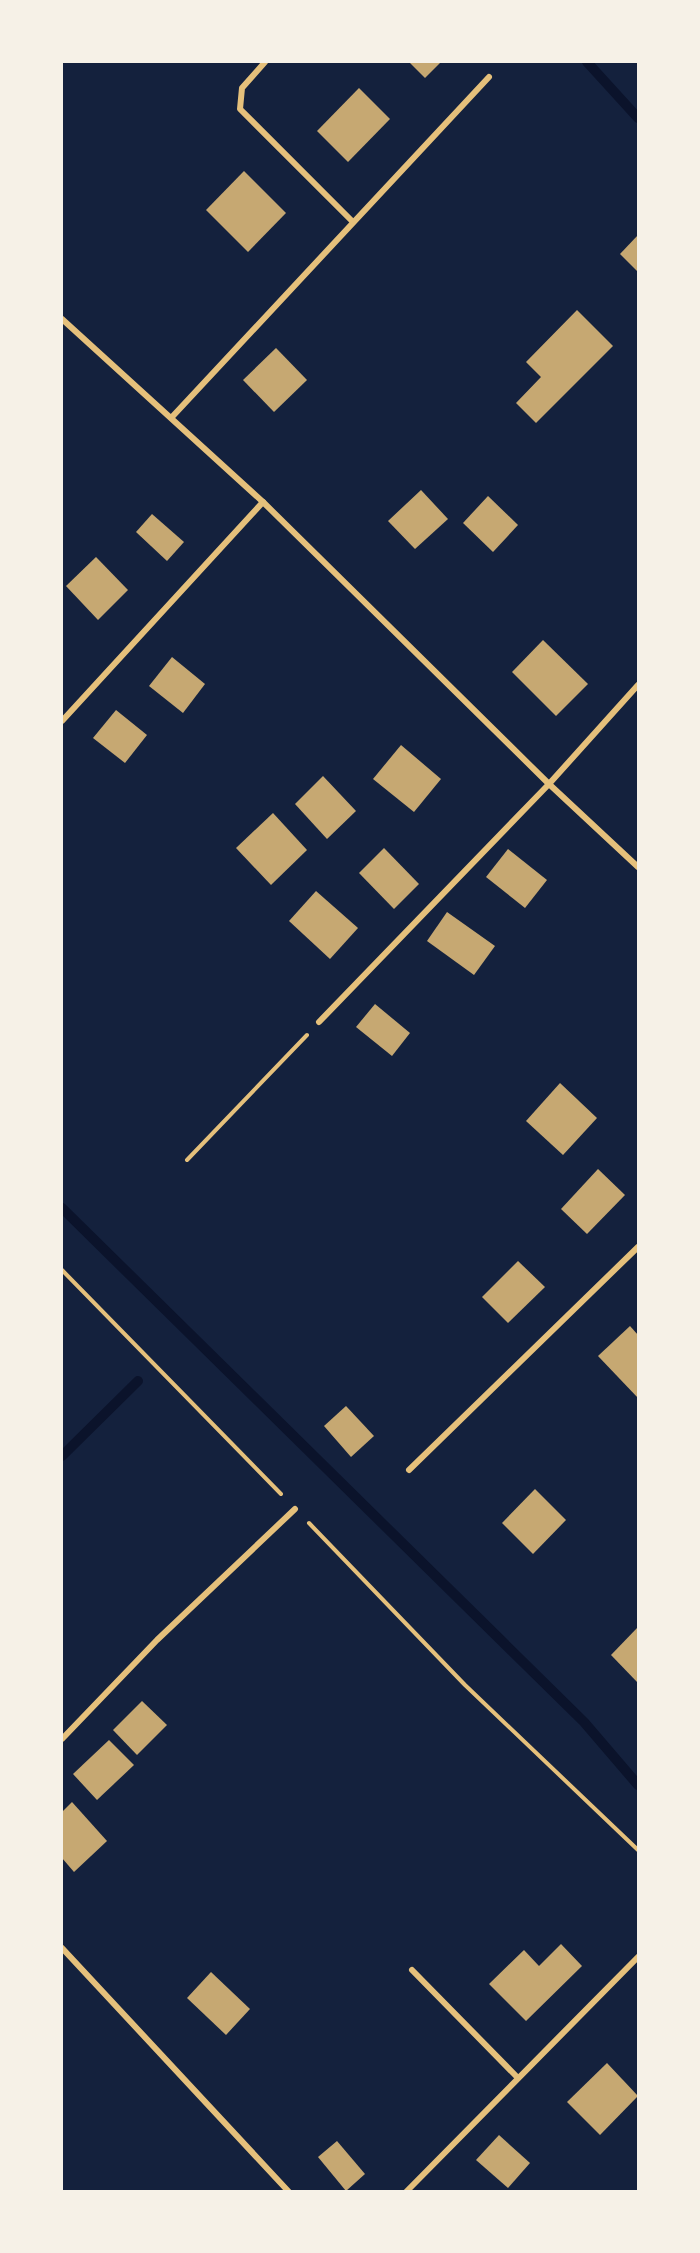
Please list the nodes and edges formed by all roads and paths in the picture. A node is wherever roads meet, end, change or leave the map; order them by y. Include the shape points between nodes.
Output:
1 (265, 62) edge
2 (489, 77) dead end
3 (352, 221) junction
4 (62, 319) edge
5 (172, 417) junction
6 (263, 502) junction
7 (639, 685) edge
8 (62, 721) edge
9 (549, 784) junction
10 (639, 867) edge
11 (318, 1022) joint
12 (187, 1160) dead end
13 (639, 1247) edge
14 (62, 1270) edge
15 (409, 1470) dead end
16 (295, 1509) junction
17 (62, 1739) edge
18 (639, 1850) edge
19 (62, 1948) edge
20 (639, 1956) edge
21 (412, 1970) dead end
22 (517, 2077) junction
23 (289, 2192) edge
24 (406, 2192) edge

1 - 3 street via 242,88 240,109
2 - 3 street
3 - 5 street
4 - 5 street
5 - 6 street
6 - 8 street
6 - 9 street
7 - 9 street
9 - 10 street
9 - 11 street
11 - 12 path
13 - 15 street
14 - 16 path
16 - 17 street via 157,1640
16 - 18 path via 465,1685
19 - 23 street
20 - 22 street
21 - 22 street
22 - 24 street

